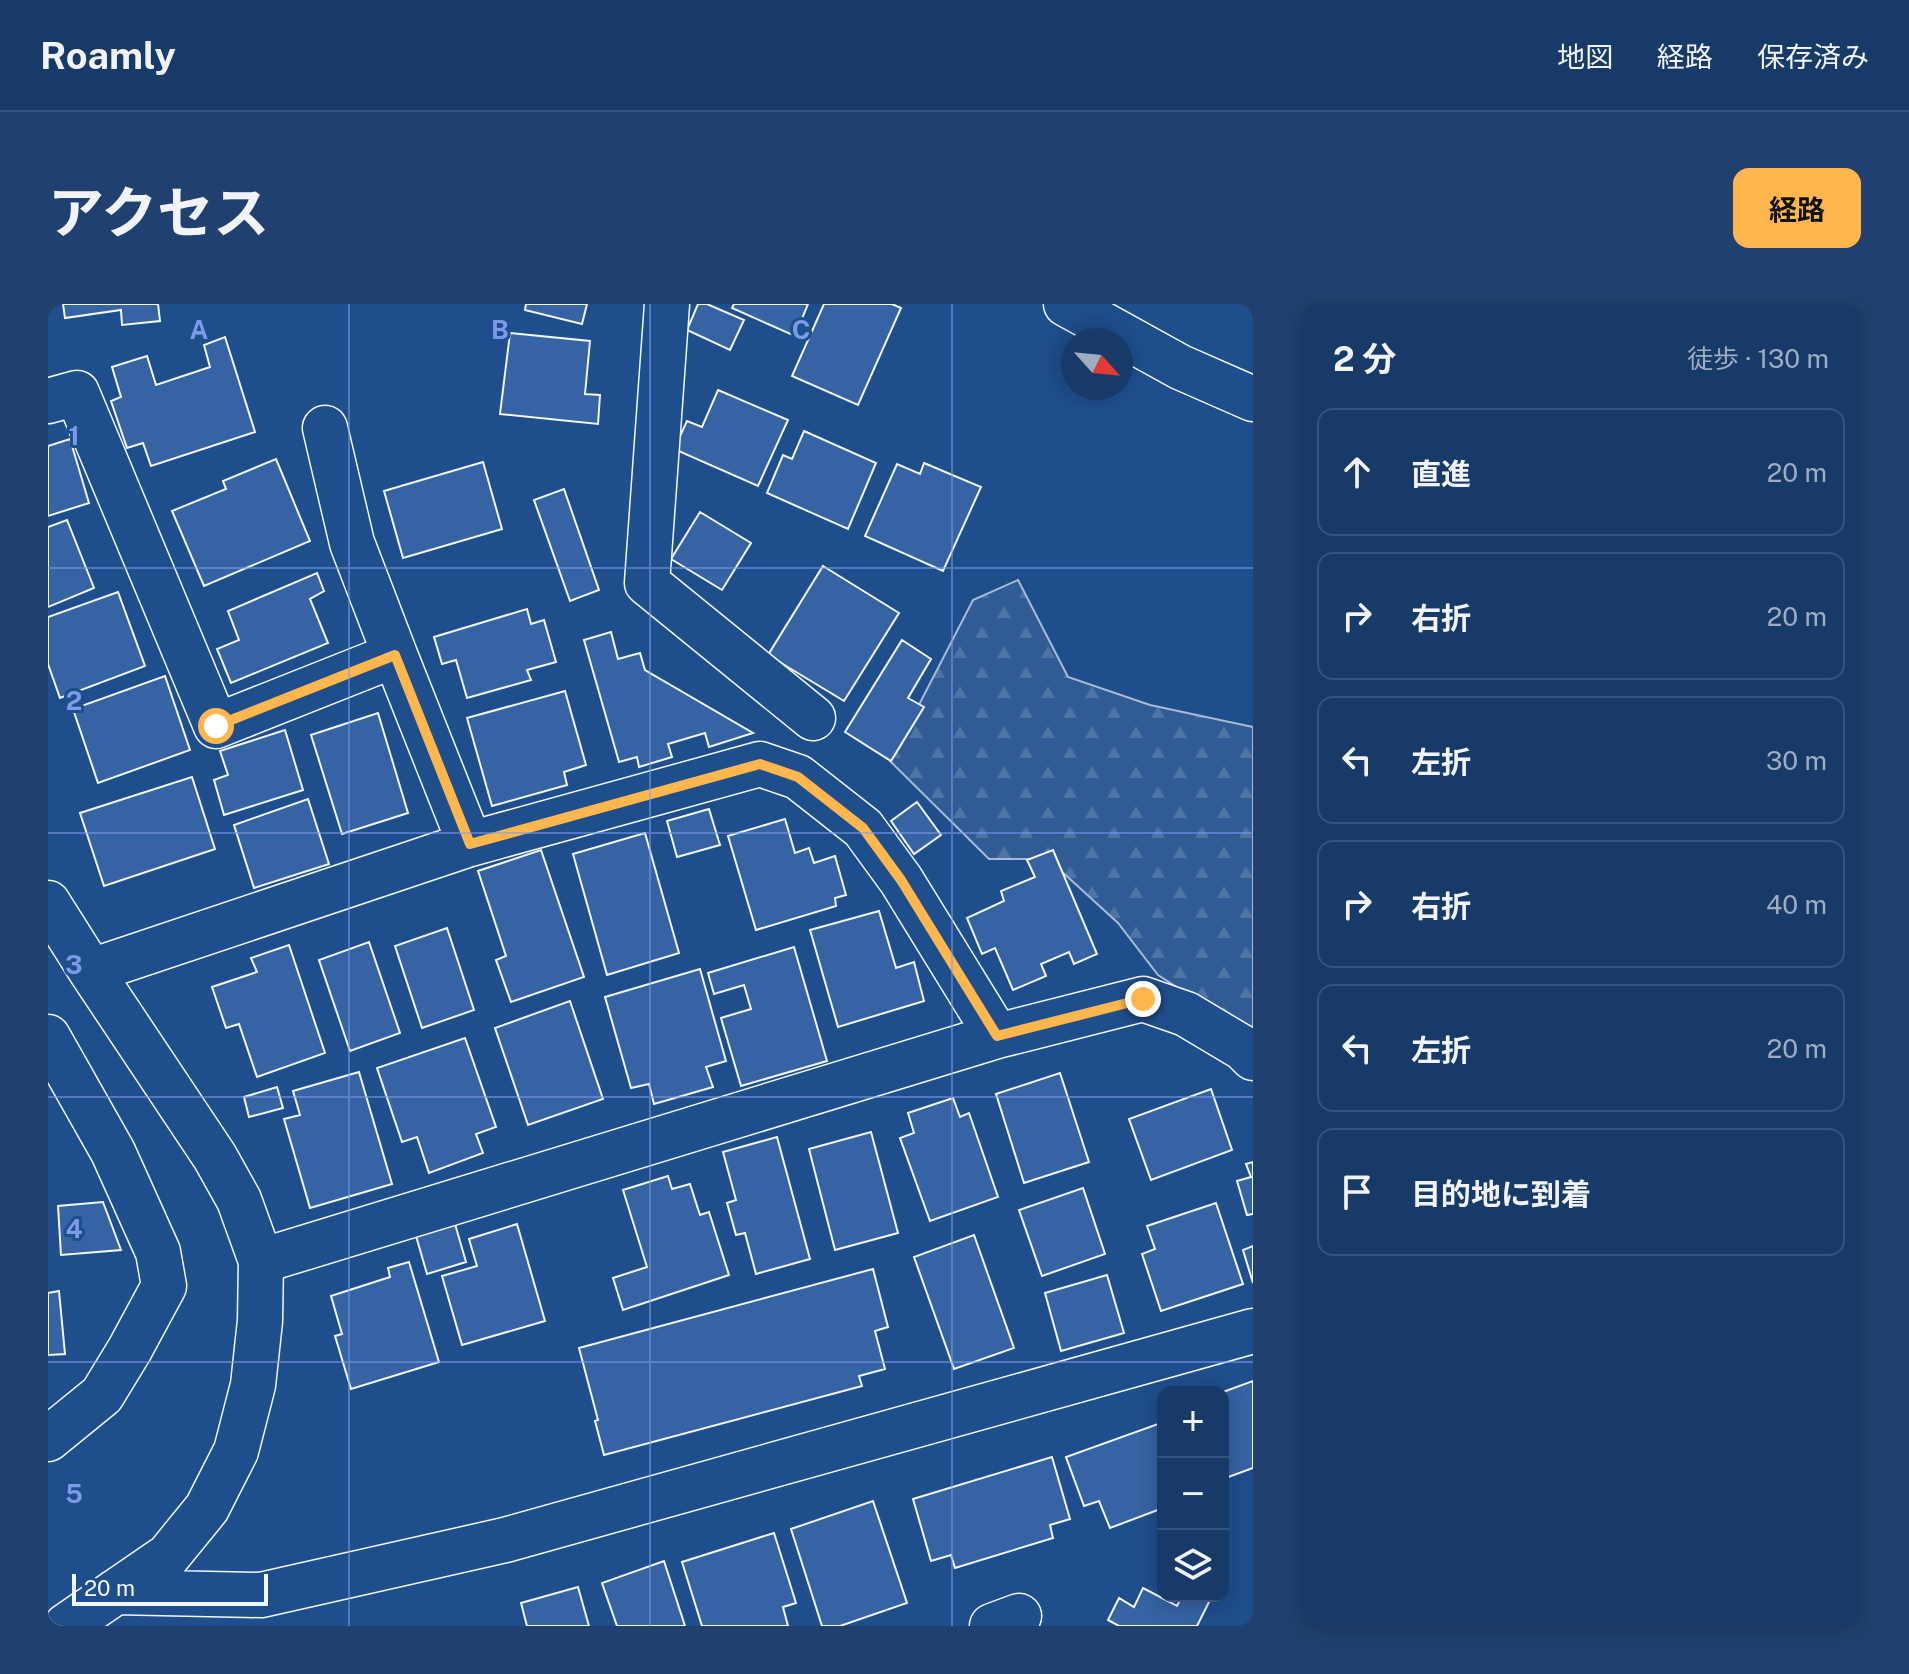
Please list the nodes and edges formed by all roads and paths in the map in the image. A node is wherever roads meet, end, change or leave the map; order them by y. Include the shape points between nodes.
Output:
1 (667, 304) edge
2 (1066, 304) edge
3 (1253, 399) edge
4 (48, 401) edge
5 (325, 428) dead end
6 (395, 655) junction
7 (813, 718) dead end
8 (470, 844) junction
9 (48, 903) edge
10 (91, 971) junction
11 (997, 1036) junction
12 (48, 1037) edge
13 (1253, 1058) edge
14 (261, 1261) junction
15 (1253, 1331) edge
16 (48, 1439) edge
17 (115, 1592) junction
18 (66, 1626) edge

1 - 7 street via 647,583
2 - 3 street via 1180,367
4 - 6 street via 77,393 216,726
5 - 6 street via 352,543
6 - 8 street
8 - 10 street
8 - 11 street via 760,764 798,777 863,828
9 - 10 street
10 - 14 street via 215,1157 239,1200
11 - 13 street via 1143,999 1186,1014
11 - 14 street
12 - 16 street via 113,1152 158,1252 164,1286 102,1395
14 - 17 street via 253,1385 236,1451 207,1508 168,1556
15 - 17 street via 490,1543 261,1595
17 - 18 street

